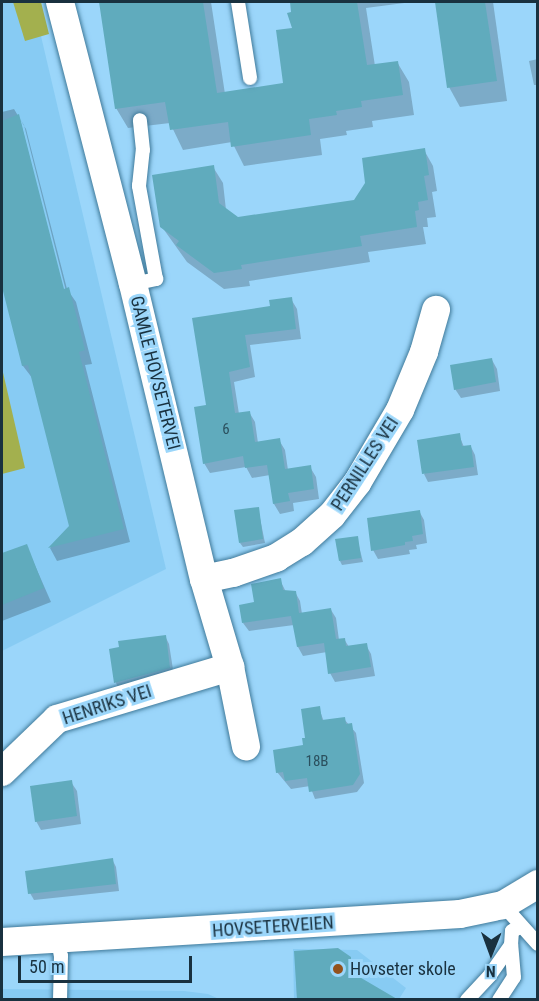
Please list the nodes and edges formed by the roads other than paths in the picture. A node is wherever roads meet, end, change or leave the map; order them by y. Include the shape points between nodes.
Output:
1 (60, 2) edge
2 (238, 2) edge
3 (250, 78) dead end
4 (140, 120) dead end
5 (133, 284) junction
6 (436, 310) dead end
7 (204, 579) junction
8 (230, 667) junction
9 (246, 746) dead end
10 (2, 772) edge
11 (537, 884) edge
12 (503, 904) junction
13 (520, 927) junction
14 (58, 941) junction
15 (2, 942) edge
16 (537, 944) edge
17 (511, 945) junction
18 (60, 999) edge
19 (467, 999) edge
20 (499, 999) edge

1 - 5 street, GAMLE HOVSETERVEI
2 - 3 lane
4 - 5 lane via 143,150 139,186 156,279
5 - 7 street, GAMLE HOVSETERVEI
6 - 7 street, PERNILLES VEI via 400,410 357,483 332,515 302,542 276,558
7 - 8 street, GAMLE HOVSETERVEI
8 - 9 street, GAMLE HOVSETERVEI
8 - 10 street, HENRIKS VEI via 57,719
11 - 12 street, HOVSETERVEIEN
12 - 13 lane
12 - 14 street, HOVSETERVEIEN via 460,914
13 - 16 lane
13 - 17 lane via 512,931
14 - 15 street, HOVSETERVEIEN
14 - 18 lane
17 - 19 lane
17 - 20 lane via 514,976

